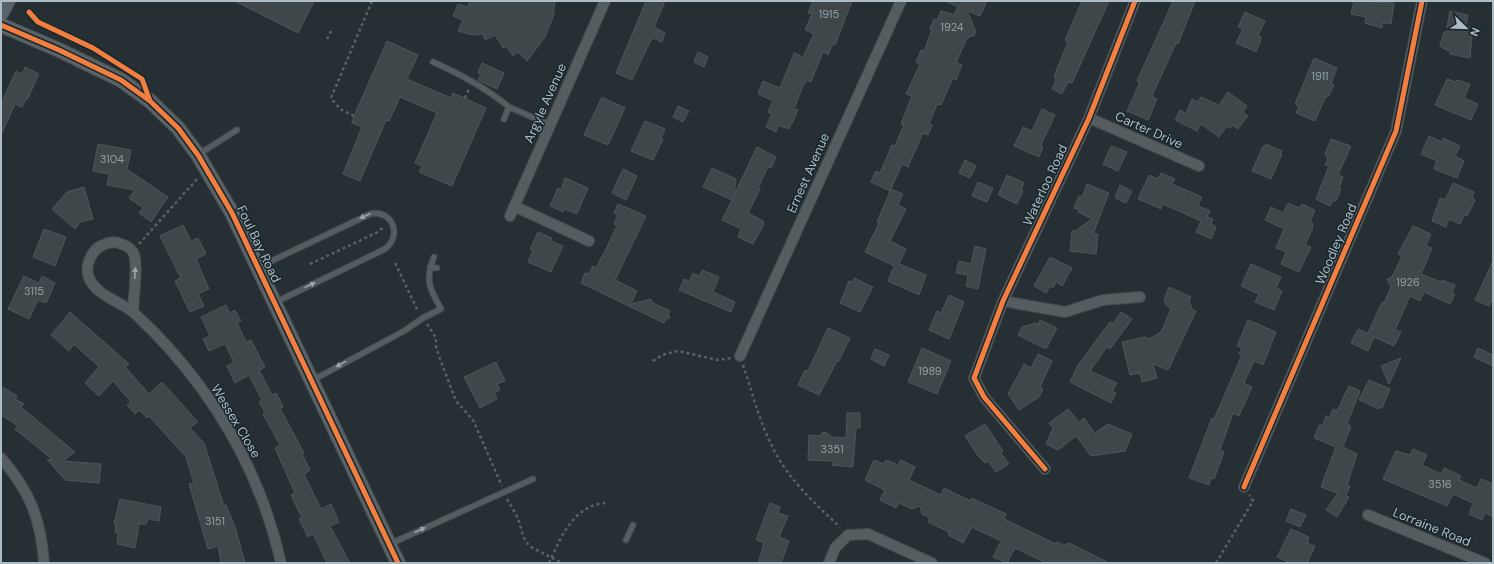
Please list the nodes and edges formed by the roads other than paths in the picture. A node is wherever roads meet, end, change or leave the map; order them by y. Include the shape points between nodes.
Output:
1 (8, 1) edge
2 (605, 1) edge
3 (900, 1) edge
4 (1135, 1) edge
5 (1422, 1) edge
6 (1, 14) edge
7 (1, 25) edge
8 (432, 62) dead end
9 (509, 107) junction
10 (1089, 118) junction
11 (504, 119) dead end
12 (550, 125) junction
13 (237, 130) dead end
14 (198, 155) junction
15 (1198, 166) dead end
16 (514, 206) junction
17 (510, 216) dead end
18 (589, 241) dead end
19 (434, 257) dead end
20 (258, 267) junction
21 (430, 267) junction
22 (437, 268) dead end
23 (1140, 297) dead end
24 (1003, 301) junction
25 (275, 302) junction
26 (133, 312) junction
27 (740, 356) road end
28 (312, 380) junction
29 (1, 458) edge
30 (1045, 469) dead end
31 (533, 479) dead end
32 (1244, 487) road end
33 (1368, 514) dead end
34 (633, 525) dead end
35 (626, 540) dead end
36 (389, 544) junction
37 (44, 563) edge
38 (281, 563) edge
39 (398, 563) edge
40 (829, 563) edge
41 (932, 563) edge
42 (1486, 563) edge

1 - 6 main road
2 - 12 street, Argyle Avenue
3 - 27 street, Ernest Avenue
4 - 10 street, Waterloo Road
5 - 32 street, Woodley Road via 1396,131
7 - 14 main road, Foul Bay Road via 32,37 120,80 156,106 178,128
8 - 9 lane via 456,72
9 - 11 lane
9 - 12 lane
10 - 15 street, Carter Drive
10 - 24 street, Waterloo Road
12 - 16 street, Argyle Avenue
13 - 14 lane
14 - 20 main road, Foul Bay Road via 232,213
16 - 17 street, Argyle Avenue
16 - 18 street
19 - 21 lane
20 - 25 main road, Foul Bay Road
25 -> 20 lane via 385,249 394,239 391,222 377,212 370,214
21 - 22 lane
21 -> 28 lane via 429,289 441,308 404,331
23 - 24 street via 1103,300 1065,312
24 - 30 street, Waterloo Road via 974,378 984,397
25 - 28 main road, Foul Bay Road
26 -> 26 street, Wessex Close via 133,252 116,242 101,245 91,255 88,277 96,288
26 - 38 street, Wessex Close via 178,357 236,443 257,484 273,527
28 - 36 main road, Foul Bay Road
29 - 37 street via 30,498 43,540
36 -> 31 lane
33 - 42 street, Lorraine Road
34 - 35 lane
36 - 39 main road, Foul Bay Road
40 - 41 street via 835,548 848,535 868,534

